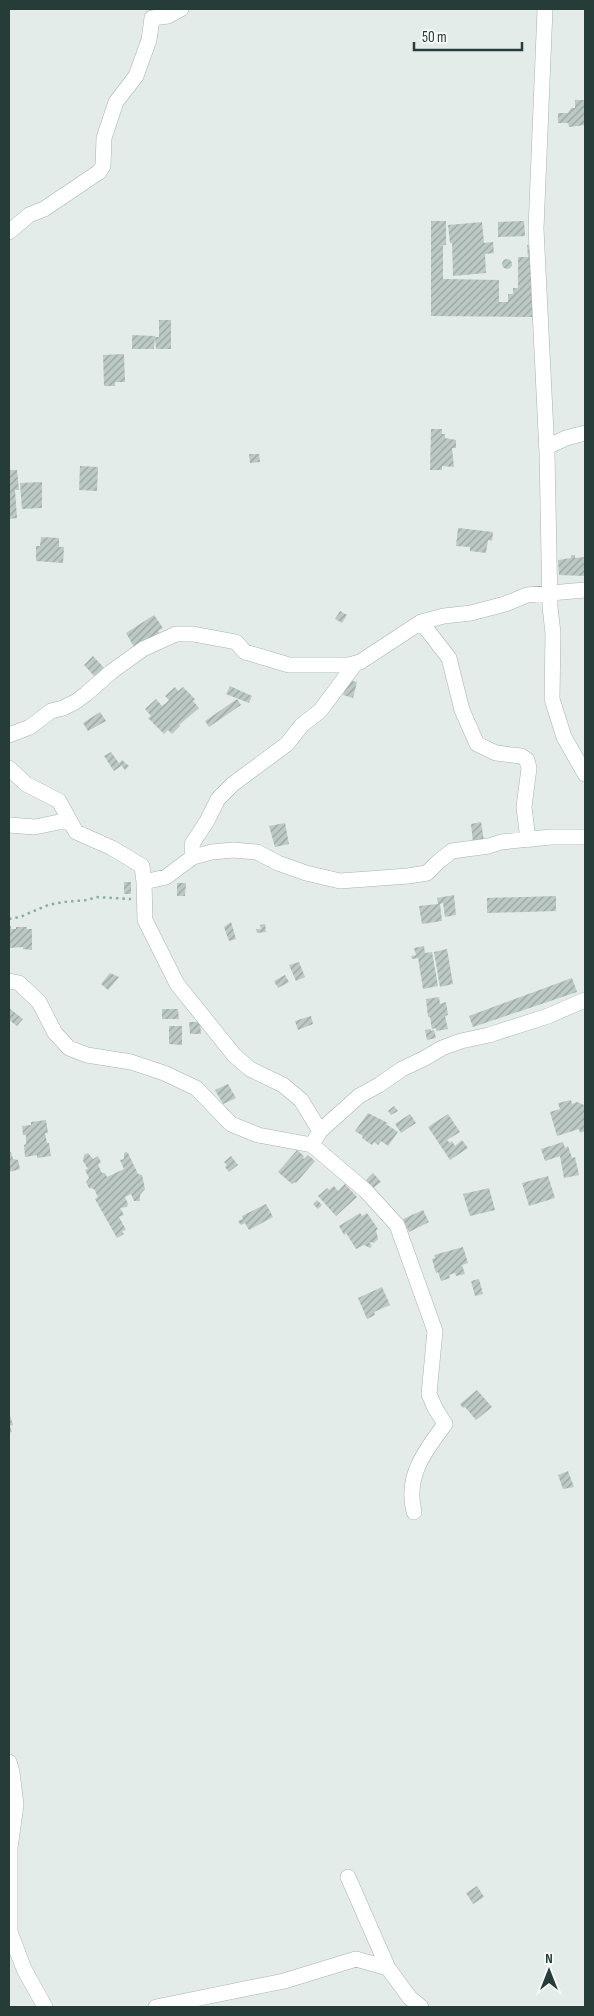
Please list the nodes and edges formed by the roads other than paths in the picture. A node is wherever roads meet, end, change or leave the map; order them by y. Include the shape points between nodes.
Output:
1 (182, 9) edge
2 (545, 9) edge
3 (9, 232) edge
4 (585, 433) edge
5 (546, 447) junction
6 (585, 590) edge
7 (550, 592) junction
8 (421, 622) junction
9 (354, 664) junction
10 (9, 736) edge
11 (9, 768) edge
12 (585, 774) edge
13 (70, 822) junction
14 (9, 825) edge
15 (585, 837) edge
16 (528, 840) junction
17 (193, 857) junction
18 (144, 882) junction
19 (9, 981) edge
20 (585, 1000) edge
21 (308, 1109) junction
22 (335, 1119) junction
23 (320, 1131) junction
24 (312, 1145) junction
25 (414, 1512) dead end
26 (9, 1762) edge
27 (348, 1877) dead end
28 (388, 1968) junction
29 (45, 2007) edge
30 (156, 2007) edge
31 (421, 2007) edge

1 - 3 street via 168,16 152,18 136,76 116,102 104,138 103,166 99,172 44,209 29,215
2 - 5 street via 536,229
4 - 5 street
5 - 7 street
6 - 7 street
7 - 8 street via 527,595 471,613
7 - 12 street via 552,699 564,737
8 - 9 street
8 - 16 street via 448,658 462,710 477,744 496,753 521,756 527,760 529,768 524,807
9 - 10 street via 289,665 245,652 236,642 176,634 143,649 74,702 50,711 30,727
9 - 17 street via 320,710 287,744 218,799 192,844
11 - 13 street via 26,784 59,801
13 - 14 street via 35,827
13 - 18 street via 76,832 142,866
15 - 16 street
16 - 17 street via 452,851 427,873 340,881 306,873 257,852 233,850
17 - 18 street via 166,877
18 - 21 street via 146,920 177,984 195,1009 234,1055 250,1069 283,1085
19 - 24 street via 19,983 39,1002 55,1033 69,1048 164,1073 196,1088 231,1124 258,1135
20 - 22 street via 548,1016 442,1048 359,1096
21 - 22 street via 318,1110
21 - 23 street
22 - 23 street
23 - 24 street
24 - 25 street via 366,1191 396,1225 434,1331 429,1394 445,1424 419,1463 411,1498
26 - 29 street via 16,1805 10,1848 10,1932 24,1969
27 - 28 street
28 - 30 street via 356,1959 284,1981
28 - 31 street via 410,1998

